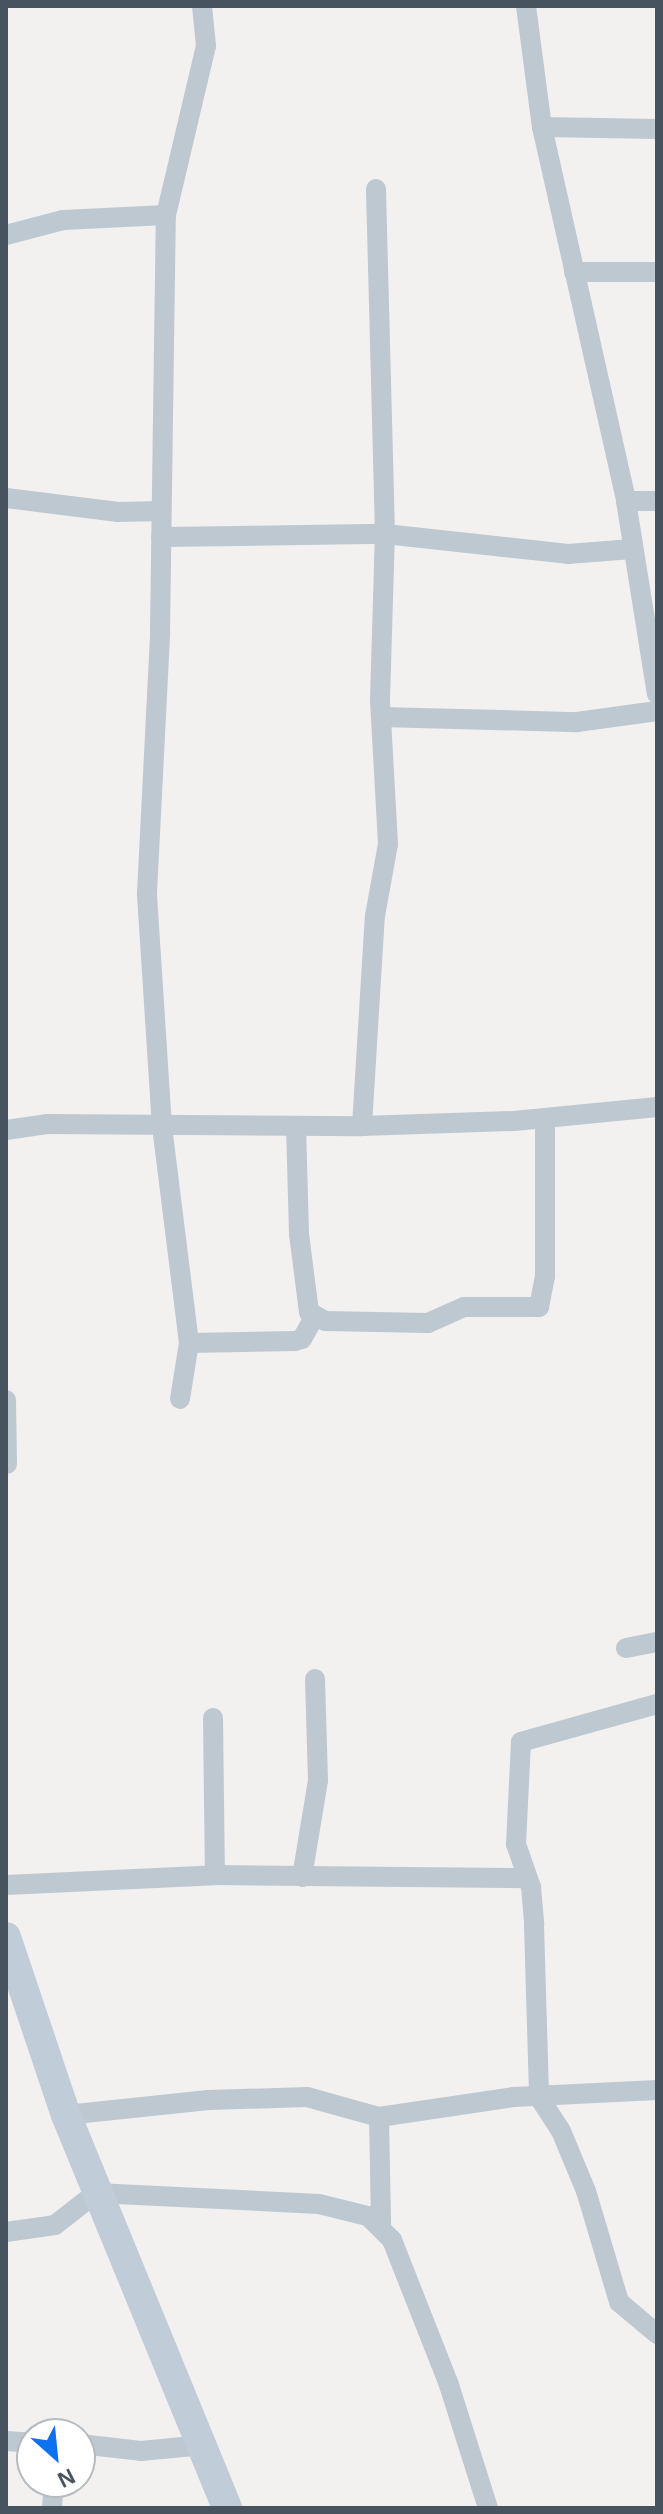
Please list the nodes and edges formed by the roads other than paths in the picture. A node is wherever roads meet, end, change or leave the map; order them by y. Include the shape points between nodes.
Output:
1 (202, 6) edge
2 (526, 6) edge
3 (542, 127) junction
4 (657, 129) edge
5 (376, 189) dead end
6 (166, 215) junction
7 (6, 235) edge
8 (574, 272) junction
9 (657, 272) edge
10 (6, 498) edge
11 (626, 501) junction
12 (657, 501) edge
13 (161, 511) junction
14 (385, 534) junction
15 (161, 537) junction
16 (632, 549) junction
17 (657, 694) edge
18 (657, 711) edge
19 (381, 717) junction
20 (657, 1107) edge
21 (545, 1118) junction
22 (296, 1126) junction
23 (362, 1126) junction
24 (162, 1127) junction
25 (6, 1130) edge
26 (313, 1319) junction
27 (189, 1343) junction
28 (180, 1399) dead end
29 (6, 1400) edge
30 (7, 1464) edge
31 (657, 1642) edge
32 (626, 1648) dead end
33 (315, 1679) dead end
34 (657, 1704) edge
35 (213, 1718) dead end
36 (215, 1875) junction
37 (302, 1877) junction
38 (524, 1878) junction
39 (6, 1885) edge
40 (6, 1937) edge
41 (657, 2090) edge
42 (539, 2097) junction
43 (66, 2115) junction
44 (379, 2117) junction
45 (96, 2193) junction
46 (381, 2225) junction
47 (6, 2232) edge
48 (657, 2334) edge
49 (204, 2445) junction
50 (96, 2446) edge
51 (227, 2508) edge
52 (488, 2508) edge

1 - 6 street via 206,46
2 - 3 street
3 - 4 street
3 - 8 street
5 - 14 street
6 - 7 street via 63,220
6 - 13 street
8 - 9 street
8 - 11 street
10 - 13 street via 118,512
11 - 12 street
11 - 16 street
13 - 15 street
14 - 15 street
14 - 16 street via 568,554
14 - 19 street
15 - 24 street via 147,893
16 - 17 street
18 - 19 street via 577,722
19 - 23 street via 388,844 375,916
20 - 21 street
21 - 23 street
21 - 26 street via 546,1239 539,1307 464,1307 428,1323
22 - 23 street
22 - 24 street
22 - 26 street via 303,1299
24 - 25 street via 47,1124
24 - 27 street
26 - 27 street via 302,1339 295,1341
27 - 28 street
29 - 30 street
31 - 32 street
33 - 37 street via 318,1780
34 - 38 street via 521,1742 516,1844
35 - 36 street
36 - 37 street
36 - 39 street
37 - 38 street
38 - 42 street via 531,1887 535,1940
40 - 43 street
41 - 42 street
42 - 44 street via 412,2108
42 - 48 street via 561,2131 586,2191 619,2302
43 - 44 street via 208,2100 307,2097
43 - 45 street
44 - 46 street
45 - 46 street via 319,2204
45 - 47 street via 55,2225
45 - 49 street
46 - 52 street via 449,2385
49 - 50 street via 141,2451
49 - 51 street

